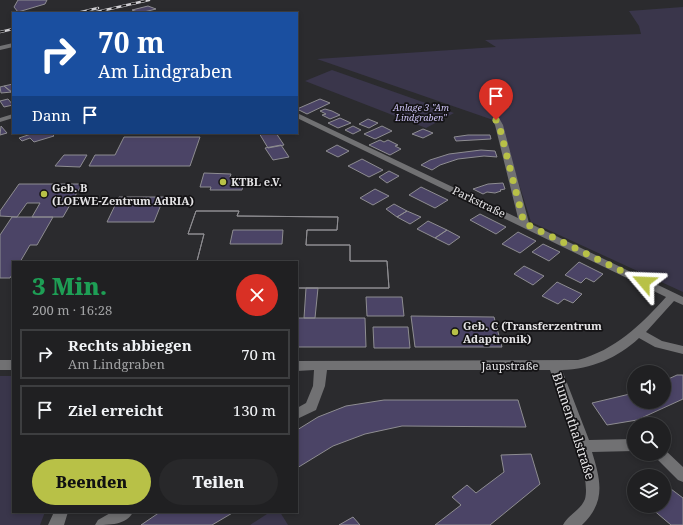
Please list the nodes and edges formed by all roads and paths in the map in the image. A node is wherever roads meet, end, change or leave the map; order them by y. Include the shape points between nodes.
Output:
1 (12, 45) edge
2 (0, 48) edge
3 (298, 115) edge
4 (12, 116) edge
5 (0, 120) edge
6 (496, 120) dead end
7 (524, 223) junction
8 (678, 298) edge
9 (639, 333) junction
10 (683, 350) edge
11 (0, 365) edge
12 (12, 365) edge
13 (298, 366) edge
14 (321, 366) junction
15 (555, 366) junction
16 (298, 413) edge
17 (627, 445) edge
18 (583, 446) junction
19 (668, 461) edge
20 (683, 476) edge
21 (61, 513) edge
22 (124, 513) edge
23 (56, 525) edge
24 (103, 525) edge
25 (571, 525) edge

1 - 2 street
3 - 7 street, Parkstraße
4 - 5 street
6 - 7 street
7 - 8 street, Parkstraße
8 - 9 street, Jaupstraße
9 - 10 street via 660,344
9 - 15 street, Jaupstraße via 602,359
11 - 12 street
13 - 14 street, Jaupstraße
14 - 15 street, Jaupstraße
14 - 16 street via 319,386 311,406
15 - 18 street, Blumenthalstraße
17 - 18 street
18 - 25 street, Blumenthalstraße via 592,474 593,498 589,507
19 - 20 street
21 - 23 street
22 - 24 street

